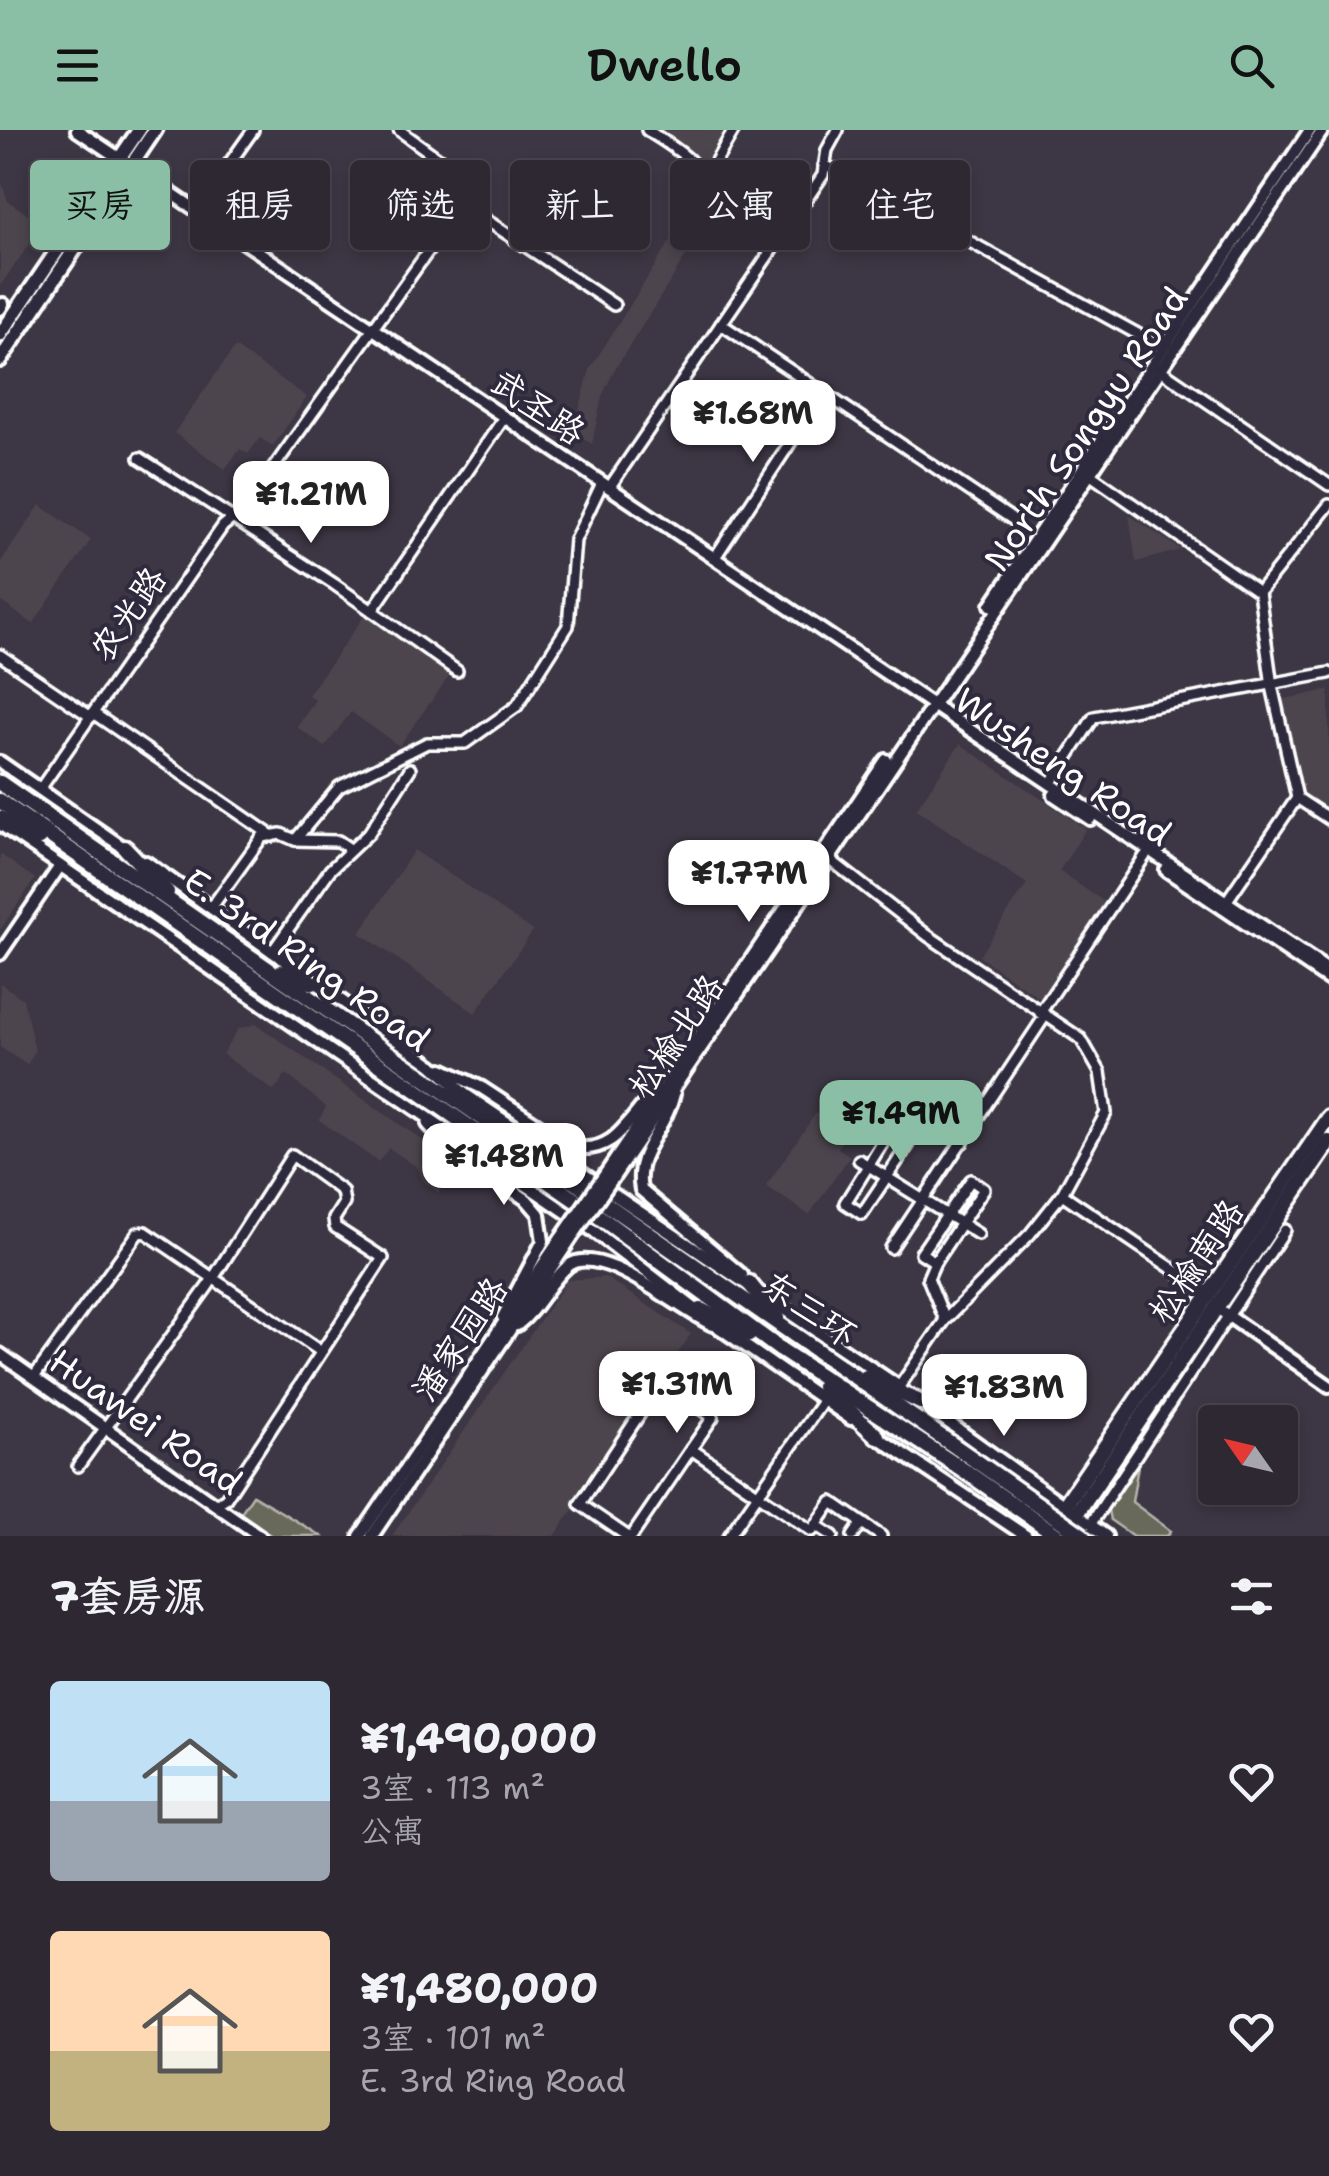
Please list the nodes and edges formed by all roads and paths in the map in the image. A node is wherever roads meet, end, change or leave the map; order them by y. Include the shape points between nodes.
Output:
1 (77, 130) edge
2 (139, 130) edge
3 (155, 130) edge
4 (252, 130) edge
5 (399, 130) edge
6 (647, 130) edge
7 (734, 130) edge
8 (838, 130) edge
9 (1310, 130) edge
10 (1323, 130) edge
11 (119, 160) edge
12 (127, 160) edge
13 (129, 160) edge
14 (231, 160) edge
15 (440, 160) edge
16 (690, 160) edge
17 (716, 160) edge
18 (824, 166) junction
19 (810, 189) edge
20 (170, 194) edge
21 (490, 223) edge
22 (62, 250) edge
23 (70, 250) edge
24 (428, 250) edge
25 (771, 250) edge
26 (1, 305) edge
27 (614, 305) dead end
28 (16, 313) junction
29 (721, 324) junction
30 (370, 328) junction
31 (0, 336) edge
32 (1163, 348) junction
33 (0, 360) edge
34 (1156, 367) junction
35 (823, 393) junction
36 (504, 418) junction
37 (140, 458) dead end
38 (1088, 473) junction
39 (1329, 485) edge
40 (605, 486) junction
41 (1329, 504) edge
42 (234, 518) junction
43 (1015, 521) dead end
44 (714, 559) junction
45 (1260, 592) junction
46 (372, 612) junction
47 (0, 655) edge
48 (457, 671) dead end
49 (1329, 673) edge
50 (1272, 686) junction
51 (928, 704) junction
52 (92, 716) junction
53 (0, 762) edge
54 (410, 769) dead end
55 (0, 783) edge
56 (1050, 784) junction
57 (40, 790) junction
58 (1297, 798) junction
59 (0, 801) edge
60 (1329, 819) edge
61 (0, 821) edge
62 (272, 836) junction
63 (295, 840) junction
64 (125, 848) junction
65 (350, 849) junction
66 (1145, 856) junction
67 (828, 858) junction
68 (84, 860) junction
69 (60, 866) junction
70 (1226, 902) junction
71 (211, 908) junction
72 (188, 914) junction
73 (0, 954) edge
74 (267, 959) junction
75 (1329, 972) edge
76 (1329, 980) edge
77 (314, 982) joint
78 (1043, 1014) junction
79 (432, 1065) junction
80 (673, 1082) junction
81 (890, 1097) dead end
82 (905, 1106) junction
83 (413, 1108) junction
84 (1329, 1118) edge
85 (890, 1130) junction
86 (962, 1142) junction
87 (1329, 1142) edge
88 (863, 1163) junction
89 (886, 1178) junction
90 (576, 1192) junction
91 (1062, 1194) junction
92 (922, 1202) junction
93 (605, 1212) junction
94 (946, 1216) junction
95 (961, 1224) junction
96 (1285, 1230) dead end
97 (978, 1234) dead end
98 (890, 1248) dead end
99 (935, 1262) junction
100 (212, 1278) junction
101 (749, 1283) junction
102 (1219, 1306) junction
103 (701, 1310) junction
104 (945, 1320) junction
105 (722, 1329) junction
106 (503, 1333) junction
107 (790, 1334) junction
108 (782, 1350) junction
109 (320, 1351) junction
110 (0, 1354) edge
111 (829, 1359) junction
112 (802, 1364) junction
113 (34, 1378) junction
114 (1329, 1386) edge
115 (899, 1387) junction
116 (823, 1401) junction
117 (920, 1402) junction
118 (106, 1428) junction
119 (877, 1436) junction
120 (691, 1449) junction
121 (78, 1466) dead end
122 (972, 1467) junction
123 (1023, 1478) junction
124 (758, 1494) junction
125 (216, 1504) junction
126 (1070, 1511) junction
127 (997, 1516) junction
128 (862, 1523) junction
129 (816, 1525) junction
130 (1086, 1530) edge
131 (260, 1536) edge
132 (360, 1536) edge
133 (372, 1536) edge
134 (630, 1536) edge
135 (728, 1536) edge
136 (833, 1536) edge
137 (853, 1536) edge
138 (881, 1536) edge
139 (1026, 1536) edge
140 (1044, 1536) edge
141 (1059, 1536) edge
142 (1106, 1536) edge

1 - 11 street, 武圣路
2 - 12 main road
3 - 13 main road
4 - 14 street
5 - 15 street
6 - 16 street
7 - 17 street
8 - 18 street
9 - 32 street, North Songyu Road
10 - 34 street, North Songyu Road
18 - 19 street
18 - 32 street
20 - 30 street, 武圣路
21 - 27 street
22 - 28 main road
23 - 33 main road
24 - 30 street, 农光路
25 - 29 street
26 - 28 street
28 - 31 main road
29 - 35 street
29 - 40 street
30 - 36 street, 武圣路
30 - 42 street, 农光路
32 - 34 street, North Songyu Road
34 - 38 street, North Songyu Road
34 - 39 street
34 - 51 street, North Songyu Road
35 - 43 street
35 - 44 street
36 - 40 street, 武圣路
36 - 46 street
37 - 42 street
38 - 45 street
38 - 51 street, North Songyu Road
40 - 44 street, 武圣路
40 - 63 street via 575,540 568,626 516,706 464,744 427,743 338,788
41 - 45 street
42 - 46 street
42 - 52 street, 农光路
44 - 51 street, 武圣路
45 - 50 street
46 - 48 street
47 - 52 street
49 - 50 street
50 - 56 street via 1094,717
50 - 58 street
51 - 56 street, Wusheng Road
51 - 66 street, Wusheng Road
51 - 67 street, 松榆北路
51 - 80 street, 松榆北路
52 - 57 street, 农光路
52 - 62 street
53 - 57 street
54 - 65 street via 368,834
55 - 72 main road, E. 3rd Ring Road
56 - 70 street, Wusheng Road
57 - 64 street
58 - 60 street
58 - 70 street
59 - 68 main road, E. 3rd Ring Road
61 - 68 main road
61 - 69 street
62 - 63 street
62 - 71 street via 262,837
63 - 65 street via 338,841
64 - 71 street
64 - 72 main road
65 - 74 street
66 - 76 street, Wusheng Road
66 - 78 street
67 - 78 street
67 - 80 street, 松榆北路
68 - 90 main road, E. 3rd Ring Road
69 - 73 street
69 - 83 street
70 - 75 street, Wusheng Road
71 - 74 street
72 - 74 main road, E. 3rd Ring Road
74 - 77 main road
74 - 90 main road, E. 3rd Ring Road
77 - 79 street
78 - 86 street
78 - 91 street via 1081,1039 1100,1072 1106,1113
79 - 80 street via 586,1150 604,1147 644,1102
79 - 101 street via 466,1095
80 - 101 street via 669,1117 639,1166 642,1190
80 - 106 street, 松榆北路, bridge
81 - 82 street
82 - 85 street
82 - 86 street
83 - 103 street
83 - 106 street via 453,1151 539,1214 542,1242 511,1296
84 - 102 main road, 松榆南路
85 - 88 street
85 - 89 street via 909,1144
86 - 92 street
87 - 102 main road
88 - 89 street
88 - 89 street via 845,1204 862,1214
89 - 92 street
90 - 93 main road
91 - 102 street
91 - 104 street
92 - 94 street
92 - 98 street
93 - 107 main road, 东三环
93 - 108 main road, 东三环
94 - 95 street
94 - 95 street via 971,1180 984,1189
94 - 99 street via 921,1254
95 - 97 street
95 - 99 street
96 - 102 street
99 - 104 street via 928,1278
100 - 109 street
100 - 109 street via 292,1155 342,1191 335,1227 383,1258
100 - 113 street via 138,1232
100 - 118 street
101 - 107 main road
101 - 115 street
102 - 114 street
102 - 126 main road
102 - 130 street
103 - 105 street
103 - 108 main road
104 - 115 street
105 - 106 street via 611,1264 586,1258 569,1265 534,1312
105 - 116 street
106 - 132 street, 潘家园路
106 - 133 street
107 - 111 main road, 东三环
108 - 112 main road, 东三环
109 - 125 street
110 - 113 street, Huawei Road
111 - 117 main road
111 - 122 main road, 东三环
112 - 119 main road
112 - 122 main road, 东三环
113 - 118 street, Huawei Road
115 - 117 street
116 - 119 street
116 - 124 street
117 - 123 street
118 - 121 street
118 - 125 street, Huawei Road
119 - 127 street
120 - 124 street
120 - 134 street
120 - 134 street via 713,1417 662,1382 580,1504
122 - 130 main road, bridge
122 - 141 main road, bridge
123 - 126 street
123 - 127 street
124 - 129 street via 812,1531
124 - 135 street
125 - 131 street, Huawei Road
126 - 130 street
126 - 140 main road
126 - 141 main road
127 - 139 street
128 - 129 street via 832,1502
128 - 137 street
128 - 138 street
129 - 136 street
130 - 142 street

